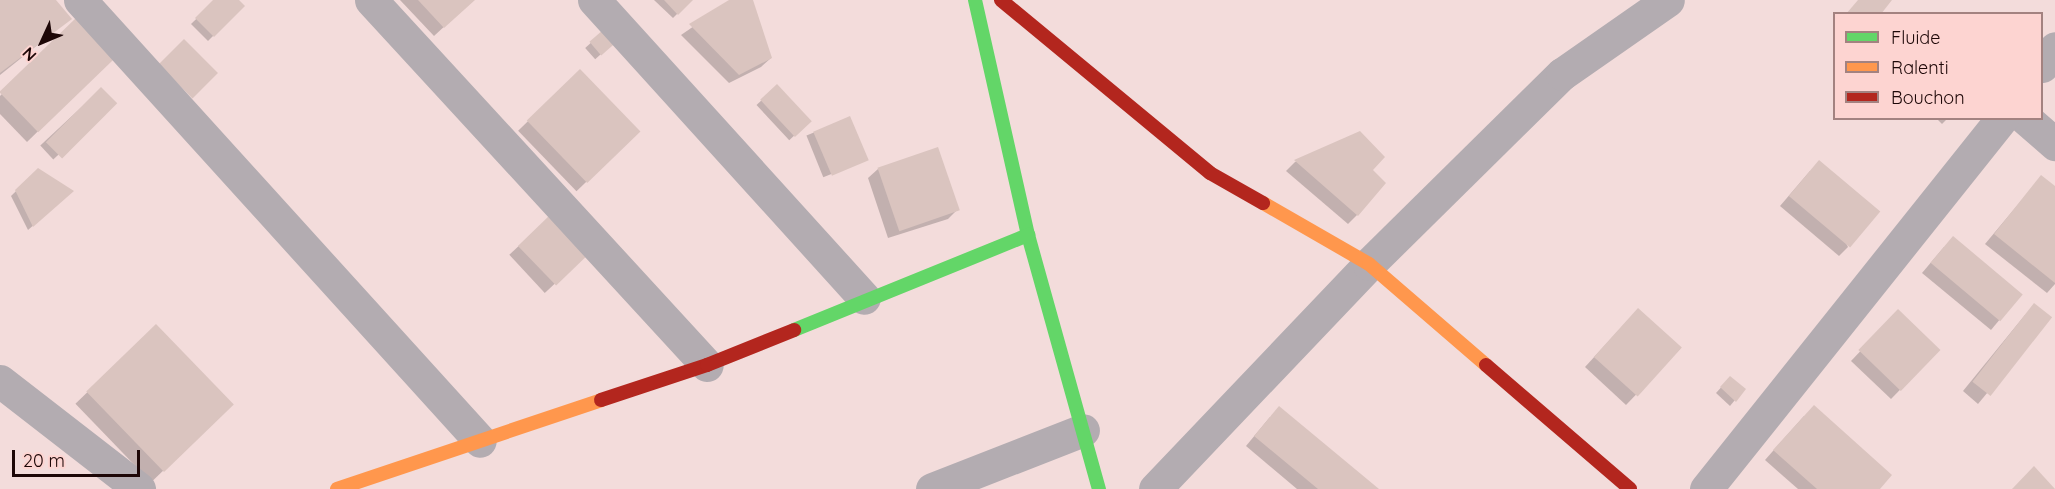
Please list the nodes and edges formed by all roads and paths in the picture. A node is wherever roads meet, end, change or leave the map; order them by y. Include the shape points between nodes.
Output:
1 (80, 0) edge
2 (371, 0) edge
3 (594, 0) edge
4 (975, 0) edge
5 (1001, 0) edge
6 (1668, 0) edge
7 (2055, 48) edge
8 (2043, 65) edge
9 (2000, 120) edge
10 (2027, 120) edge
11 (2055, 144) edge
12 (1028, 235) junction
13 (1369, 264) junction
14 (864, 298) junction
15 (707, 365) junction
16 (0, 381) edge
17 (1083, 430) junction
18 (480, 441) junction
19 (139, 489) edge
20 (337, 489) edge
21 (932, 489) edge
22 (1100, 489) edge
23 (1155, 489) edge
24 (1630, 489) edge
25 (1706, 489) edge

1 - 18 street
2 - 15 street
3 - 14 street
4 - 12 street
5 - 13 street via 1210,173
6 - 13 street via 1562,74
7 - 8 street
9 - 25 street
10 - 11 street
12 - 14 street
12 - 17 street
13 - 23 street
13 - 24 street
14 - 15 street
15 - 18 street
16 - 19 street
17 - 21 street
17 - 22 street
18 - 20 street

